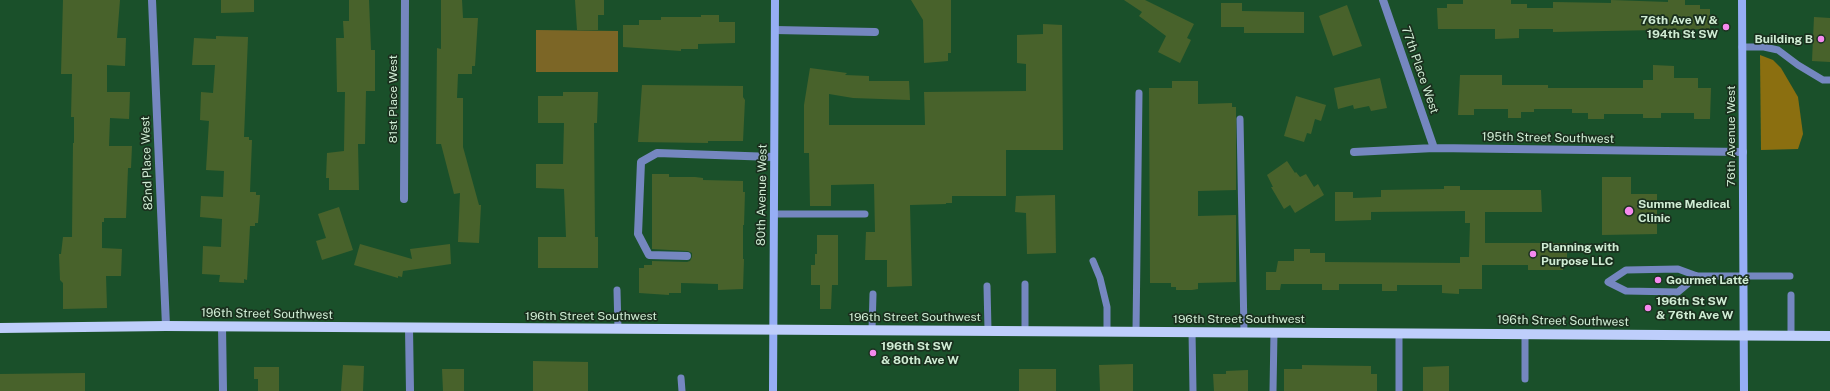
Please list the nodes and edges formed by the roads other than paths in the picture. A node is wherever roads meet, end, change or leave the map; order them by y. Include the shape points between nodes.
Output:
1 (152, 0) edge
2 (405, 0) edge
3 (774, 0) edge
4 (1383, 0) edge
5 (1742, 0) edge
6 (775, 30) junction
7 (875, 32) dead end
8 (1742, 47) junction
9 (1830, 80) edge
10 (1139, 93) dead end
11 (1240, 119) dead end
12 (1434, 148) junction
13 (1354, 152) dead end
14 (1743, 152) junction
15 (774, 157) junction
16 (404, 199) dead end
17 (774, 214) junction
18 (865, 214) dead end
19 (687, 256) dead end
20 (1093, 261) dead end
21 (1697, 276) junction
22 (1744, 276) junction
23 (1790, 276) dead end
24 (1025, 284) dead end
25 (987, 286) dead end
26 (617, 290) dead end
27 (873, 294) dead end
28 (1791, 295) dead end
29 (166, 326) junction
30 (222, 326) junction
31 (0, 328) edge
32 (409, 328) junction
33 (618, 329) junction
34 (772, 330) junction
35 (872, 330) junction
36 (988, 330) junction
37 (1025, 331) junction
38 (1107, 331) junction
39 (1136, 331) junction
40 (1192, 332) junction
41 (1244, 332) junction
42 (1274, 332) junction
43 (1399, 332) junction
44 (1524, 333) junction
45 (1744, 335) junction
46 (1791, 335) junction
47 (1830, 336) edge
48 (681, 378) dead end
49 (1525, 379) dead end
50 (223, 391) edge
51 (410, 391) edge
52 (682, 391) edge
53 (773, 391) edge
54 (1193, 391) edge
55 (1273, 391) edge
56 (1399, 391) edge
57 (1744, 391) edge

1 - 29 street, 82nd Place West
2 - 16 street, 81st Place West
3 - 6 street, 80th Avenue West
4 - 12 street, 77th Place West
5 - 8 street, 76th Avenue West
6 - 7 street
6 - 15 street, 80th Avenue West
8 - 9 lane via 1778,50 1823,80
8 - 14 street, 76th Avenue West
10 - 39 lane
11 - 41 lane
12 - 13 street, 195th Street Southwest
12 - 14 street, 195th Street Southwest
14 - 22 street, 76th Avenue West
15 - 17 street, 80th Avenue West
15 - 19 street via 658,152 641,162 638,234 649,255
17 - 18 lane
17 - 34 street, 80th Avenue West
20 - 38 lane via 1107,307
21 - 21 lane via 1678,269 1626,270 1608,282 1626,291 1678,292
21 - 22 lane
22 - 23 lane
22 - 45 street, 76th Avenue West
24 - 37 lane
25 - 36 lane
26 - 33 lane
27 - 35 lane
28 - 46 lane
29 - 30 main road, 196th Street Southwest
29 - 31 main road, 196th Street Southwest
30 - 32 main road, 196th Street Southwest
30 - 50 street
32 - 33 main road, 196th Street Southwest
32 - 51 street
33 - 34 main road, 196th Street Southwest
34 - 35 main road, 196th Street Southwest
34 - 53 street, 80th Avenue West
35 - 36 main road, 196th Street Southwest
36 - 37 main road, 196th Street Southwest
37 - 38 main road, 196th Street Southwest
38 - 39 main road, 196th Street Southwest
39 - 40 main road, 196th Street Southwest
40 - 41 main road, 196th Street Southwest
40 - 54 lane
41 - 42 main road, 196th Street Southwest
42 - 43 main road, 196th Street Southwest
42 - 55 lane
43 - 44 main road, 196th Street Southwest
43 - 56 lane
44 - 45 main road, 196th Street Southwest
44 - 49 lane
45 - 46 main road, 196th Street Southwest
45 - 57 street, 76th Avenue West
46 - 47 main road, 196th Street Southwest
48 - 52 lane

